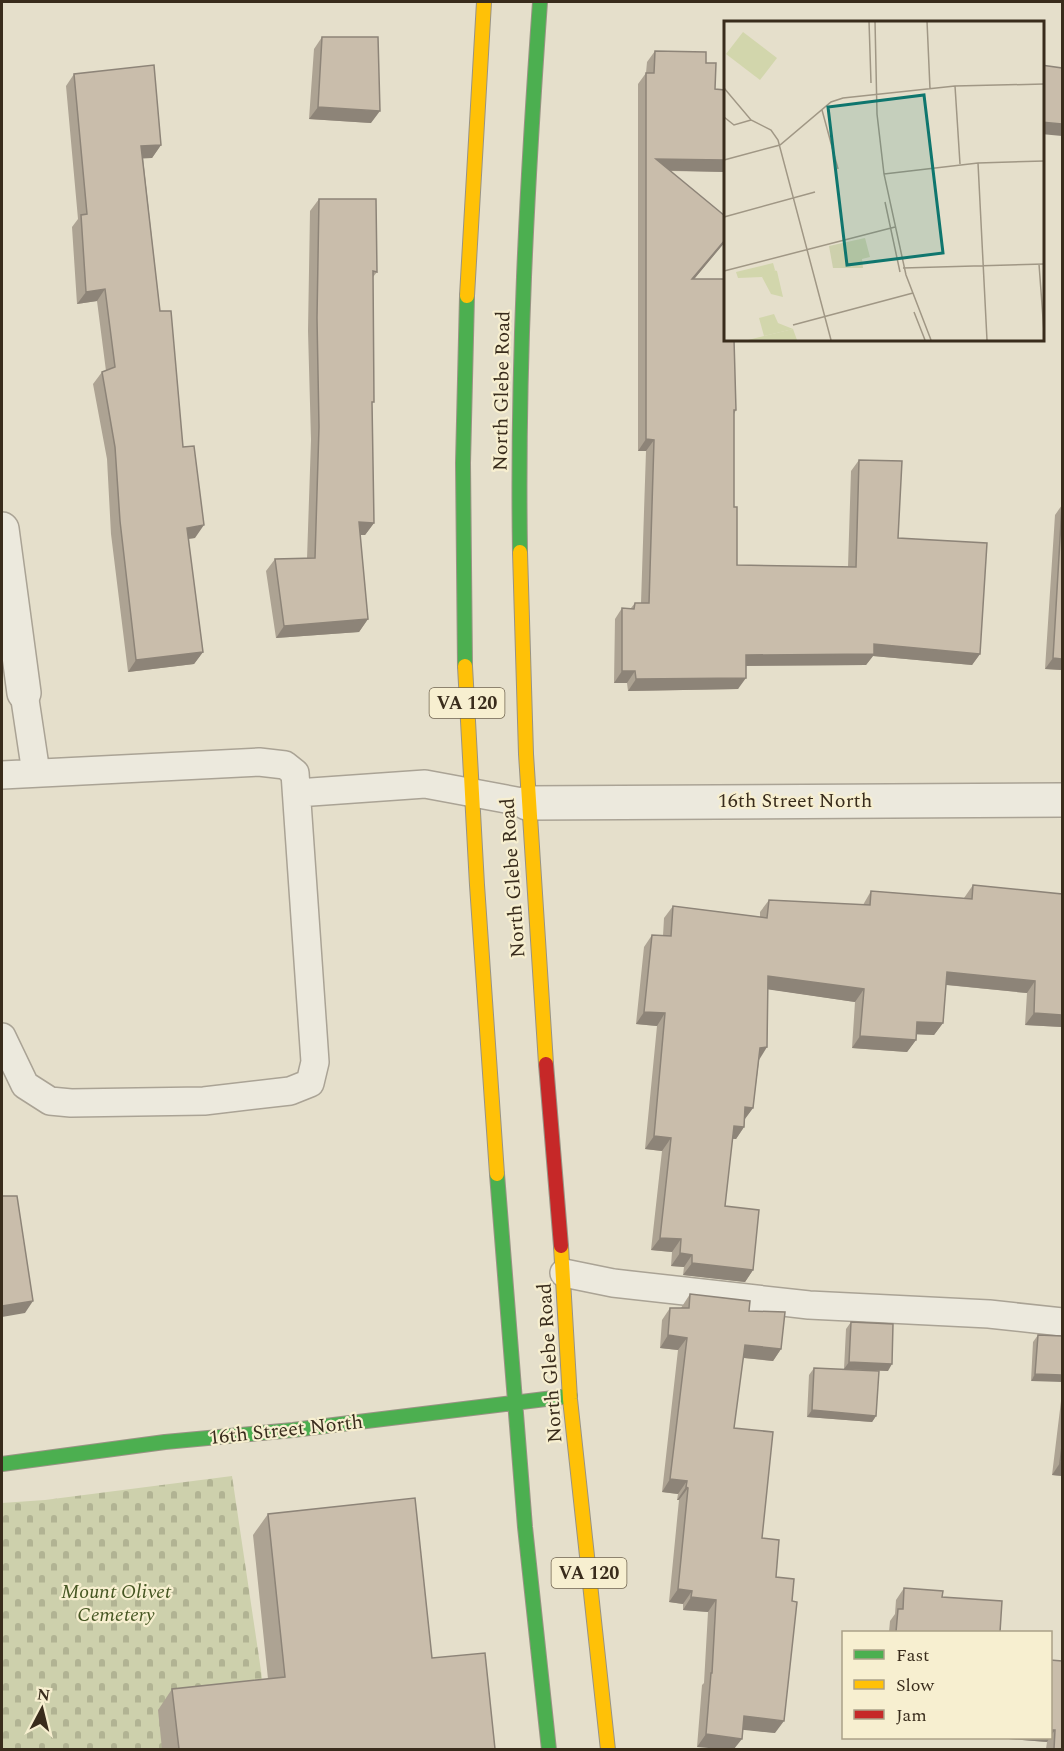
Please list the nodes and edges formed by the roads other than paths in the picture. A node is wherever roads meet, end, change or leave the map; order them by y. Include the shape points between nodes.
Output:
1 (484, 2) edge
2 (540, 2) edge
3 (2, 529) edge
4 (24, 693) joint
5 (36, 773) junction
6 (2, 775) edge
7 (297, 793) junction
8 (470, 793) junction
9 (1062, 800) edge
10 (527, 803) junction
11 (2, 1037) edge
12 (564, 1273) junction
13 (1062, 1322) edge
14 (570, 1396) junction
15 (515, 1403) junction
16 (2, 1464) edge
17 (549, 1749) edge
18 (608, 1749) edge

1 - 8 main road, North Glebe Road / VA 120 via 474,141 464,436 464,615
2 - 10 main road, North Glebe Road / VA 120 via 529,144 521,357 520,588
3 - 4 street
4 - 5 lane
5 - 6 lane
5 - 7 lane via 259,762 285,765 295,773
7 - 8 lane via 425,784
7 - 11 lane via 315,1062 310,1083 290,1091 204,1101 50,1101 25,1085
8 - 10 lane
8 - 15 main road, North Glebe Road / VA 120
9 - 10 street, 16th Street North
10 - 12 main road, North Glebe Road / VA 120
12 - 13 lane via 613,1283 809,1305 989,1314
12 - 14 main road, North Glebe Road / VA 120
14 - 15 main road, 16th Street North
14 - 18 main road, North Glebe Road / VA 120
15 - 16 main road, 16th Street North
15 - 17 main road, North Glebe Road / VA 120 via 534,1631

